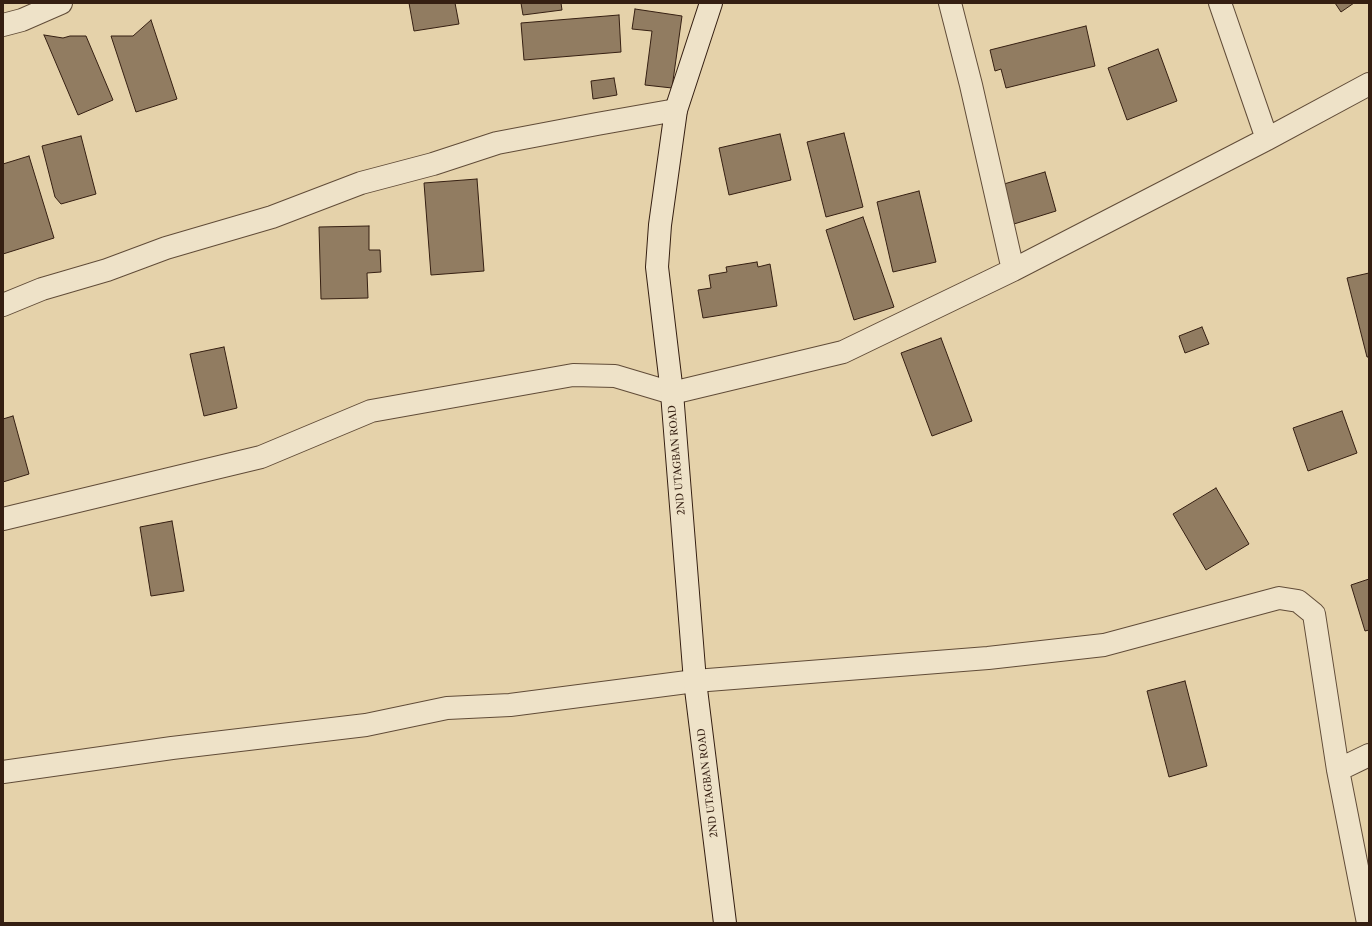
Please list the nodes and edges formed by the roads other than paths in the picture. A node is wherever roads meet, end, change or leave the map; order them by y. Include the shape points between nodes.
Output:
1 (61, 3) edge
2 (711, 3) edge
3 (950, 3) edge
4 (1220, 3) edge
5 (3, 25) edge
6 (1369, 84) edge
7 (676, 110) junction
8 (1267, 139) junction
9 (1013, 270) junction
10 (3, 305) edge
11 (672, 393) junction
12 (3, 519) edge
13 (695, 681) junction
14 (1369, 755) edge
15 (1338, 770) junction
16 (3, 772) edge
17 (725, 923) edge
18 (1368, 923) edge

1 - 5 street via 22,20
2 - 7 street, 2ND UTAGBAN ROAD
3 - 9 street
4 - 8 street
6 - 8 street
7 - 10 street via 496,143 433,164 361,182 272,217 166,248 107,270 42,289
7 - 11 street, 2ND UTAGBAN ROAD via 660,225 657,268
8 - 9 street
9 - 11 street via 843,352
11 - 12 street via 615,376 573,375 371,411 261,457
11 - 13 street, 2ND UTAGBAN ROAD
13 - 15 street via 988,658 1104,645 1279,598 1298,601 1314,614
13 - 16 street via 510,705 448,708 366,725 172,748
13 - 17 street, 2ND UTAGBAN ROAD
14 - 15 street
15 - 18 street

